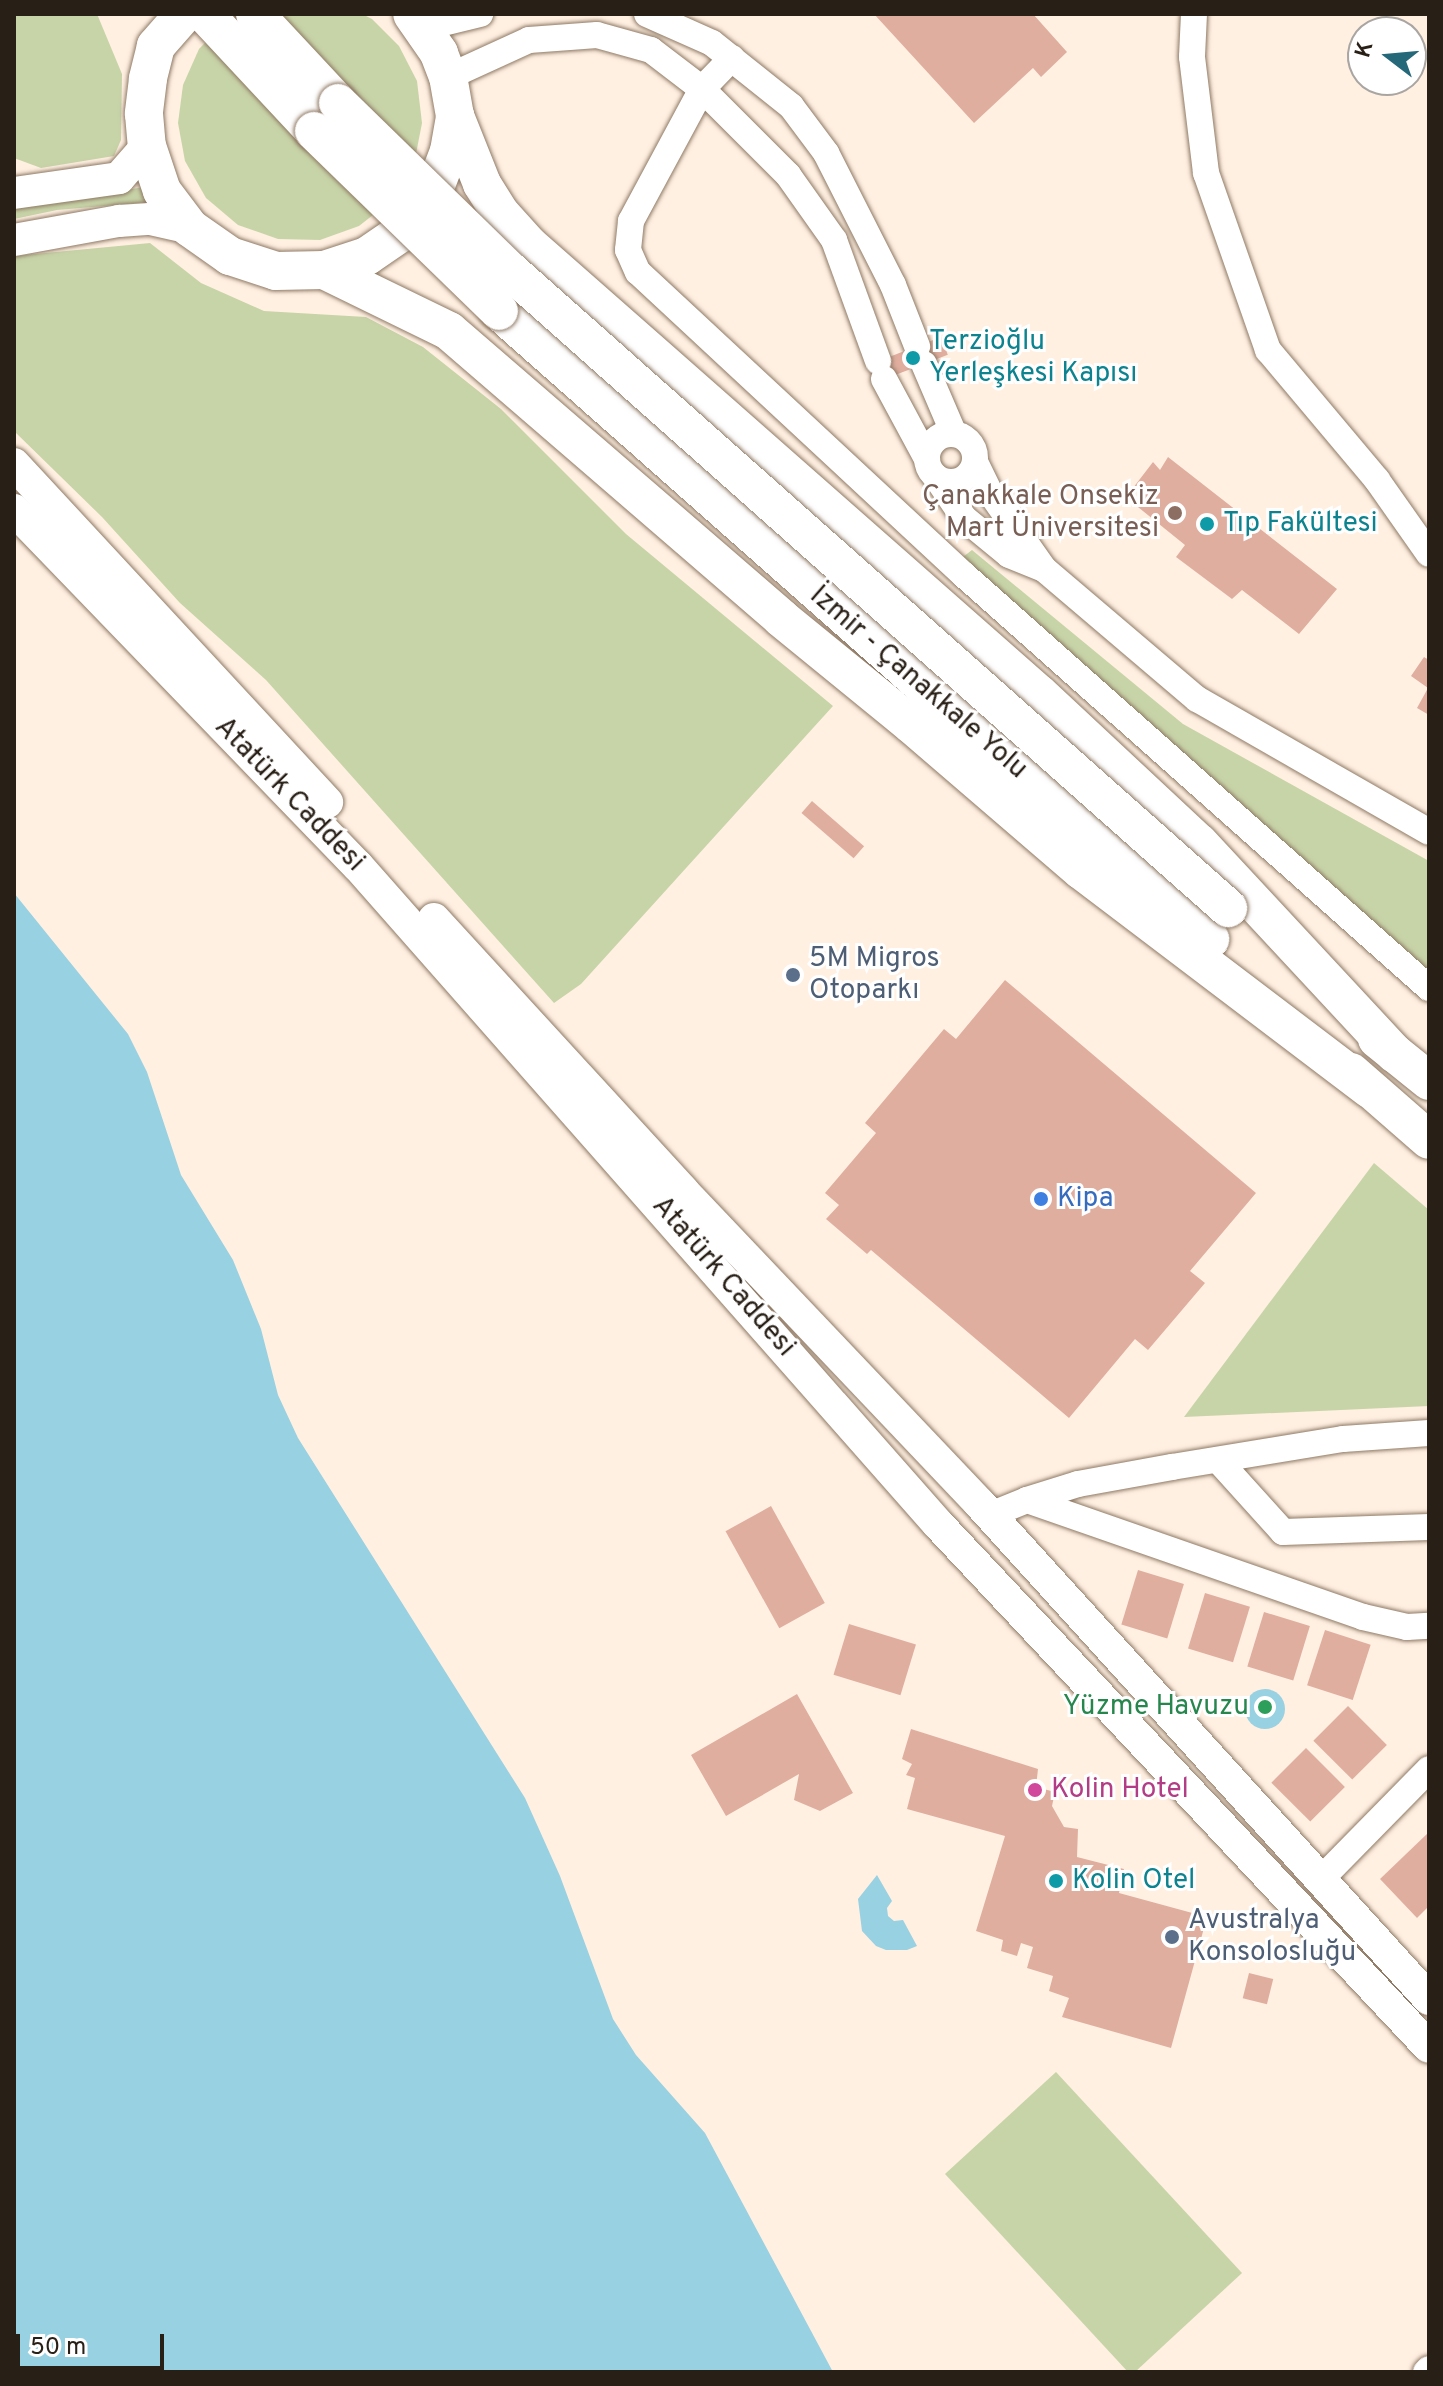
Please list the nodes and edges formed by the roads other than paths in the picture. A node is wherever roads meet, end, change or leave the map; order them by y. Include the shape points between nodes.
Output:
1 (184, 14) edge
2 (205, 14) edge
3 (255, 14) edge
4 (480, 14) edge
5 (647, 14) edge
6 (1194, 14) edge
7 (418, 21) edge
8 (153, 30) edge
9 (740, 64) junction
10 (448, 77) junction
11 (709, 97) junction
12 (455, 116) junction
13 (147, 146) junction
14 (23, 187) edge
15 (190, 228) junction
16 (14, 240) edge
17 (324, 270) junction
18 (900, 301) junction
19 (863, 312) junction
20 (954, 434) junction
21 (975, 462) junction
22 (14, 464) edge
23 (932, 468) junction
24 (14, 510) edge
25 (1429, 554) edge
26 (1044, 569) junction
27 (1429, 832) edge
28 (1218, 922) junction
29 (1429, 988) edge
30 (1395, 1054) junction
31 (548, 1061) junction
32 (1429, 1081) edge
33 (1369, 1089) junction
34 (1429, 1140) edge
35 (1429, 1433) edge
36 (1218, 1460) junction
37 (1027, 1500) junction
38 (990, 1515) junction
39 (1429, 1527) edge
40 (960, 1547) junction
41 (1429, 1626) edge
42 (1120, 1658) junction
43 (1094, 1690) junction
44 (1429, 1769) edge
45 (1321, 1879) junction
46 (1429, 1999) edge
47 (1429, 2047) edge

1 - 8 highway
2 - 28 highway, İzmir - Çanakkale Yolu, bridge via 314,131 499,311
3 - 28 highway, İzmir - Çanakkale Yolu, bridge via 411,177 508,269
4 - 7 street
5 - 9 street via 712,43
6 - 25 street via 1192,57 1206,173 1268,350 1377,480
7 - 10 highway
8 - 13 highway via 144,114
9 - 11 street
9 - 18 street via 791,106 826,153
10 - 11 street via 529,40 597,35 651,50
10 - 12 highway
11 - 19 street via 788,175 834,240
11 - 29 street via 635,212 627,240 638,272 964,575
12 - 17 highway via 433,193 405,230 367,256
12 - 30 highway via 482,184 529,245 1039,694 1199,843
13 - 14 main road via 119,178
13 - 15 highway via 162,191
15 - 16 main road via 162,220 119,221
15 - 17 highway via 230,256 276,271
17 - 33 highway via 449,331 1081,870
18 - 19 street
18 - 20 street
19 - 23 street via 881,370
20 - 21 street via 973,447
20 - 23 street via 938,438 928,451
21 - 23 street via 960,481
21 - 26 street
22 - 31 main road, Atatürk Caddesi
23 - 26 street via 964,518 1009,555
24 - 31 main road, Atatürk Caddesi
26 - 27 street via 1197,699
28 - 30 highway, İzmir - Çanakkale Yolu
28 - 33 highway, İzmir - Çanakkale Yolu
30 - 32 highway
31 - 38 main road, Atatürk Caddesi via 683,1191
31 - 40 main road, Atatürk Caddesi
33 - 34 highway, İzmir - Çanakkale Yolu
35 - 36 street via 1343,1439
36 - 37 street via 1078,1484
36 - 39 street via 1283,1532
37 - 38 street
37 - 41 street via 1363,1617
38 - 40 main road
38 - 42 main road, Atatürk Caddesi
40 - 43 main road, Atatürk Caddesi
42 - 43 main road
42 - 45 main road, Atatürk Caddesi
43 - 47 main road, Atatürk Caddesi
44 - 45 street
45 - 46 main road, Atatürk Caddesi

